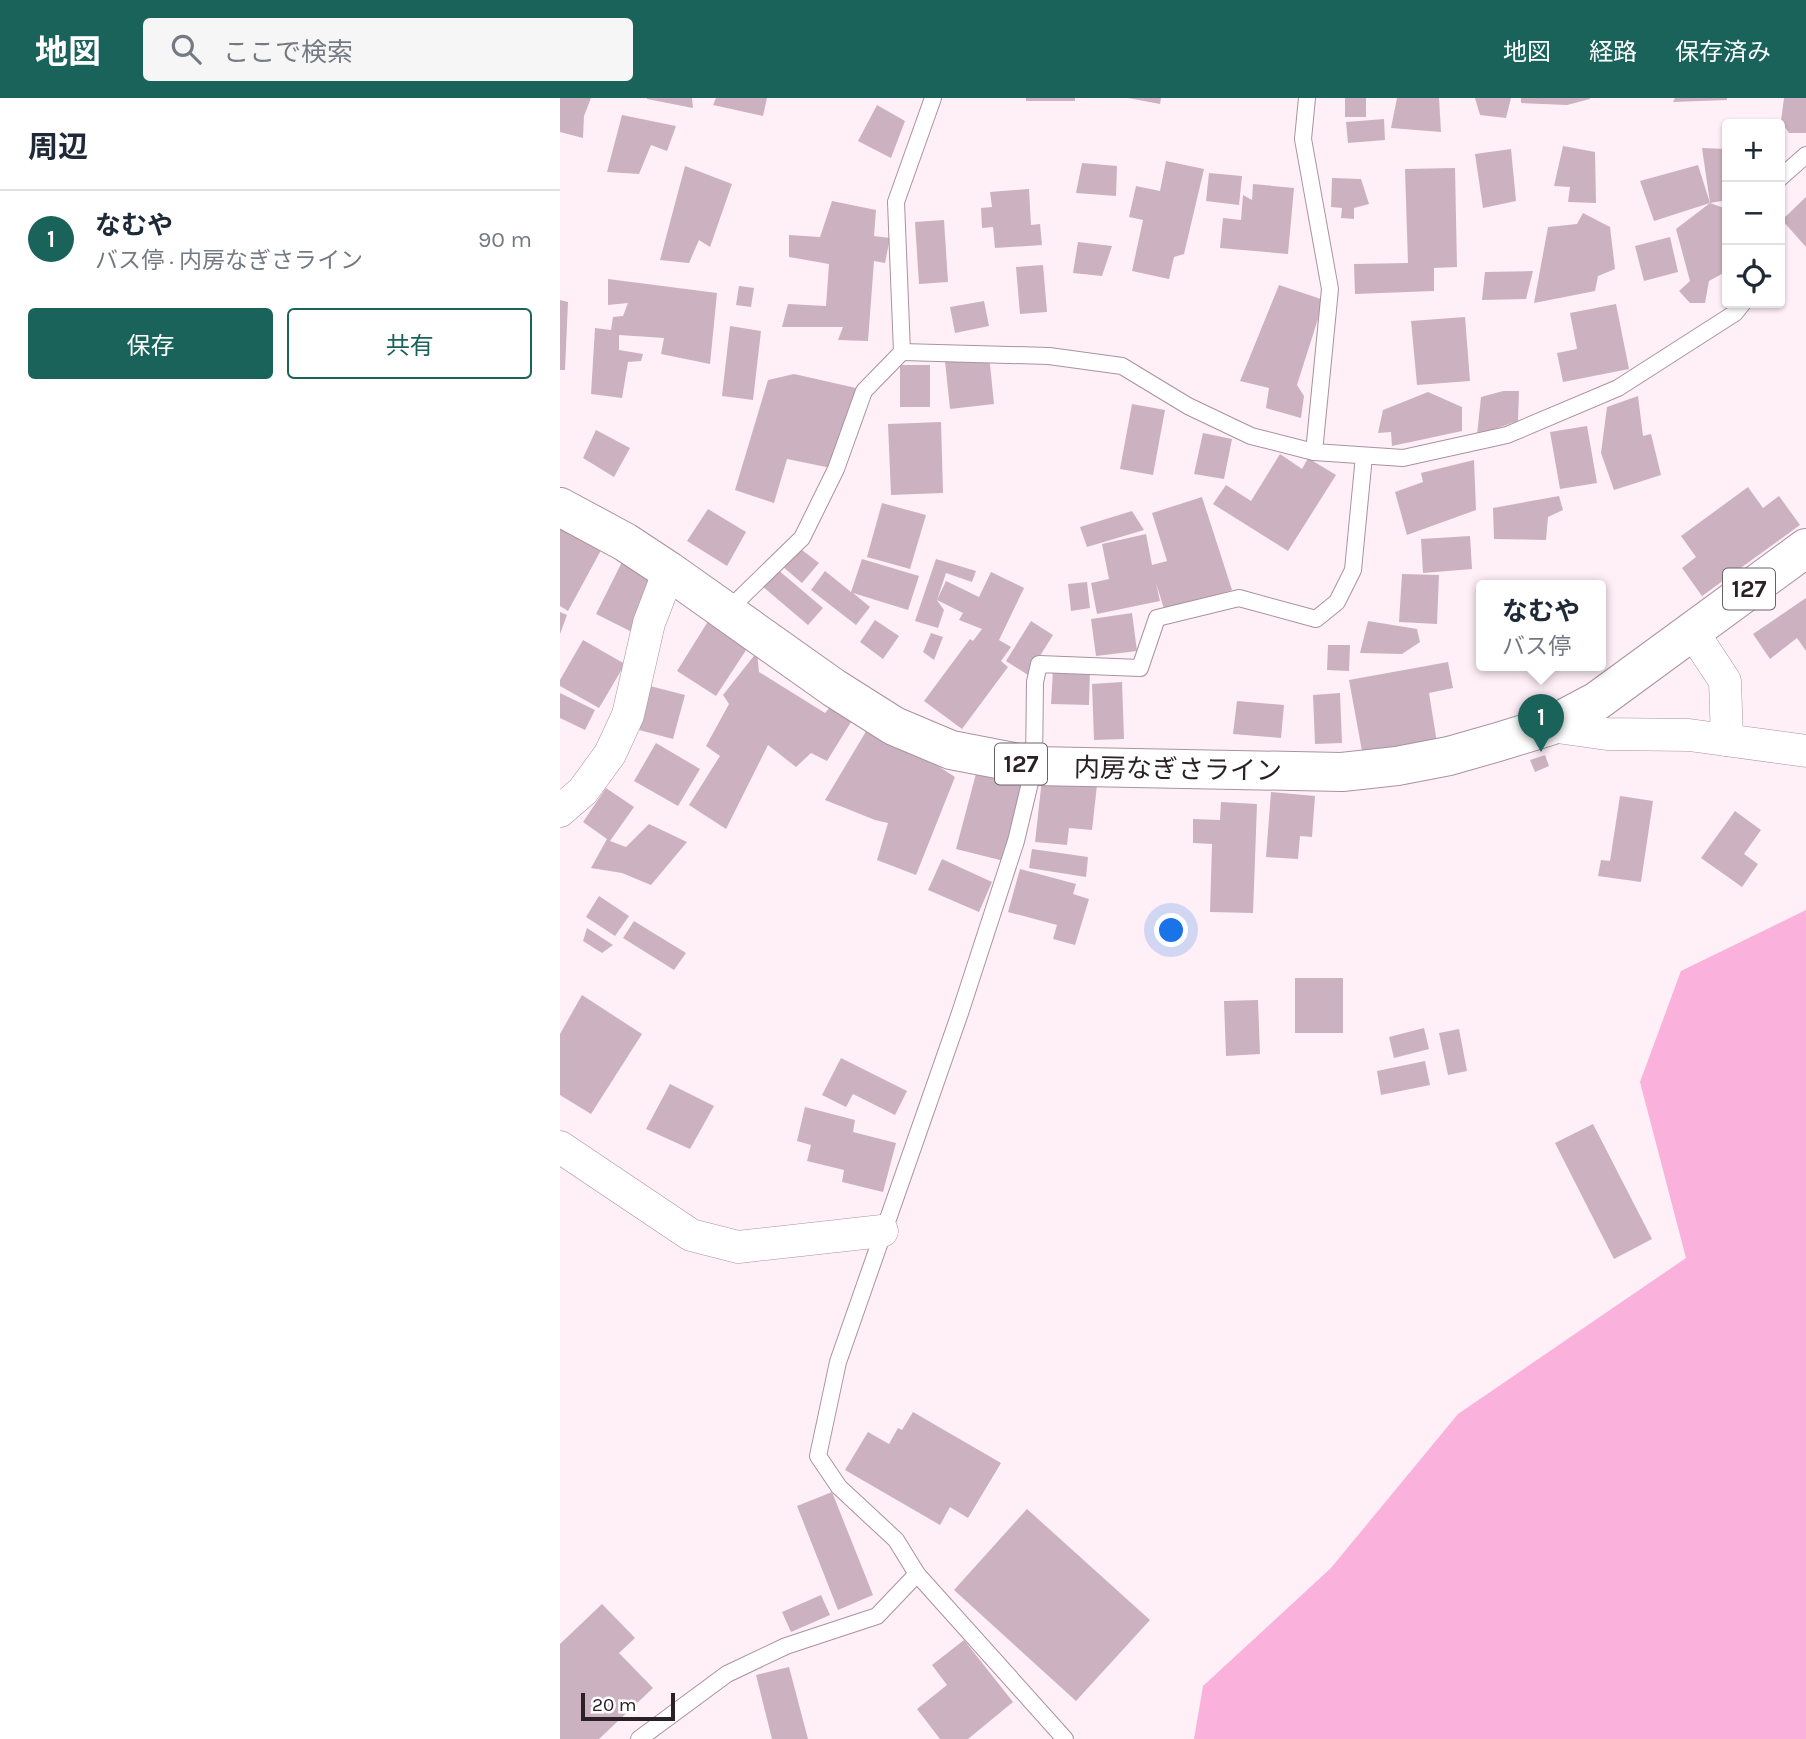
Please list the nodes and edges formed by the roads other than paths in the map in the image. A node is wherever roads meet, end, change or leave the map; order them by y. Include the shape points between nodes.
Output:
1 (933, 98) edge
2 (1307, 98) edge
3 (1806, 155) edge
4 (1785, 174) edge
5 (1739, 308) edge
6 (902, 352) junction
7 (1314, 452) junction
8 (1364, 456) junction
9 (560, 507) edge
10 (1806, 548) edge
11 (669, 571) junction
12 (727, 611) junction
13 (1692, 631) junction
14 (1550, 726) junction
15 (1727, 740) junction
16 (1806, 751) edge
17 (1034, 766) junction
18 (560, 811) edge
19 (560, 1147) edge
20 (882, 1231) junction
21 (917, 1574) junction
22 (639, 1739) edge
23 (1065, 1739) edge

1 - 6 lane via 897,202
2 - 7 lane via 1303,139 1331,289
3 - 4 lane
5 - 8 lane via 1618,388 1507,435 1402,458
6 - 7 lane via 1049,356 1122,366 1188,406 1251,436
6 - 12 lane via 864,391 836,469 803,538
7 - 8 lane
8 - 17 lane via 1353,570 1337,602 1317,619 1239,598 1157,618 1140,668 1039,664
9 - 11 highway, 内房なぎさライン / 127
10 - 13 highway, 内房なぎさライン / 127
11 - 12 highway, 内房なぎさライン / 127
11 - 18 street via 649,623 628,715 610,754 583,791
12 - 17 highway, 内房なぎさライン / 127 via 894,726 951,750
13 - 14 highway, 内房なぎさライン / 127 via 1597,701
13 - 15 street via 1725,681
14 - 15 street
14 - 17 highway, 内房なぎさライン / 127 via 1449,756 1342,772
15 - 16 street
17 - 20 lane via 1016,841 973,973
19 - 20 street via 691,1235 738,1247
20 - 21 lane via 838,1362 818,1456 839,1487 896,1540
21 - 22 lane via 877,1616 786,1646 727,1674
21 - 23 lane

